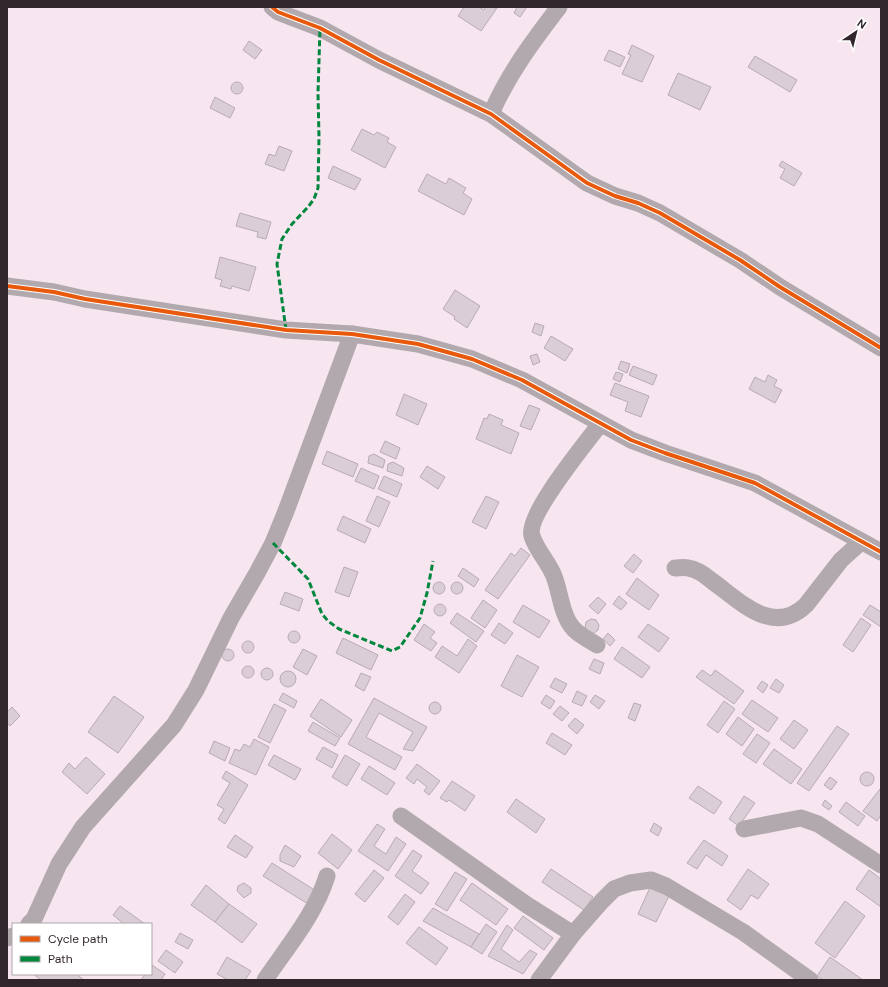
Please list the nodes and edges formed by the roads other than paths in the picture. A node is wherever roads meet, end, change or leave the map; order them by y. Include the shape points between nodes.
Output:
1 (272, 7) edge
2 (559, 7) edge
3 (491, 114) junction
4 (7, 286) edge
5 (352, 334) junction
6 (881, 348) edge
7 (600, 424) junction
8 (861, 542) junction
9 (881, 552) edge
10 (675, 568) dead end
11 (598, 645) dead end
12 (401, 816) dead end
13 (744, 829) dead end
14 (881, 865) edge
15 (327, 876) dead end
16 (30, 923) edge
17 (573, 934) junction
18 (265, 980) edge
19 (540, 980) edge
20 (810, 980) edge

1 - 3 street via 278,12 320,28
2 - 3 street via 523,56 504,86
3 - 6 street via 588,183 660,213
4 - 5 street via 286,330
5 - 7 street via 418,344 472,359 522,380
5 - 16 street via 273,543 231,618 196,690 174,725 83,827 58,864
7 - 8 street via 665,454 755,483
7 - 11 street via 544,499 532,523 531,535 555,577 566,618 576,631
8 - 9 street
8 - 10 street via 841,560 806,605 799,611 779,618 766,617 756,612 700,572 688,568
12 - 17 street via 527,905
13 - 14 street via 801,818 818,824
15 - 18 street via 313,909
17 - 19 street
17 - 20 street via 614,889 650,880 666,886 743,932

